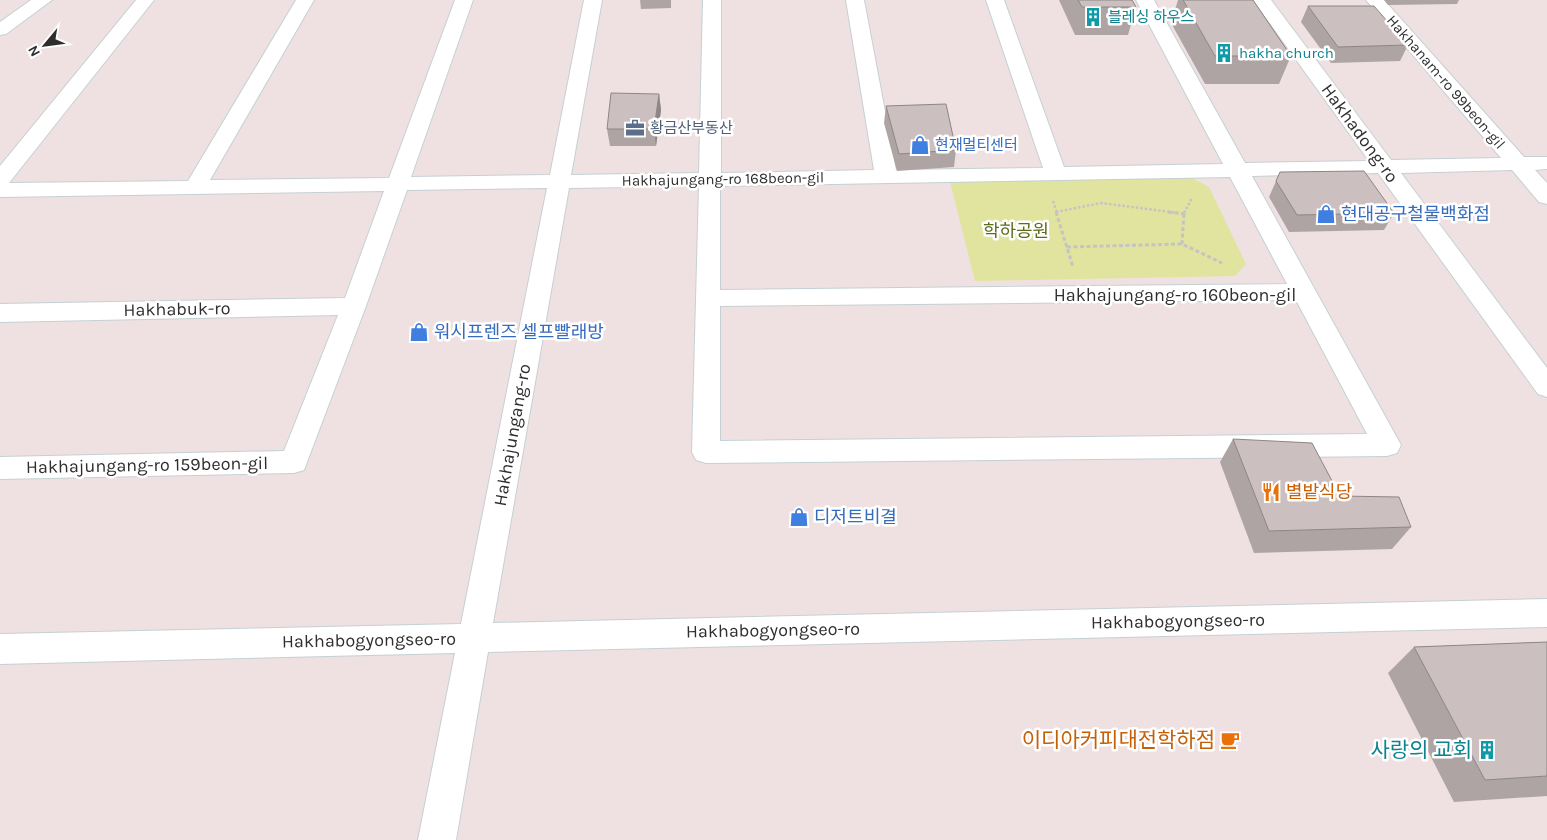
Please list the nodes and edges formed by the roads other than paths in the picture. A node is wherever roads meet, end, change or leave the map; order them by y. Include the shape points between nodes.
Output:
1 (43, 0) edge
2 (145, 0) edge
3 (304, 0) edge
4 (464, 0) edge
5 (593, 0) edge
6 (712, 0) edge
7 (855, 0) edge
8 (995, 0) edge
9 (1145, 0) edge
10 (1262, 0) edge
11 (1375, 0) edge
12 (0, 30) edge
13 (1547, 163) edge
14 (1518, 164) junction
15 (1384, 166) junction
16 (1238, 170) junction
17 (1056, 174) junction
18 (886, 176) junction
19 (710, 179) junction
20 (0, 180) edge
21 (559, 181) junction
22 (398, 184) junction
23 (195, 187) junction
24 (0, 190) edge
25 (1547, 197) edge
26 (1302, 292) junction
27 (708, 298) junction
28 (354, 306) junction
29 (0, 312) edge
30 (1547, 387) edge
31 (0, 468) edge
32 (1547, 612) edge
33 (475, 637) junction
34 (0, 649) edge
35 (437, 840) edge

1 - 12 street
2 - 20 street
3 - 23 street
4 - 22 street
5 - 21 street, Hakhajungang-ro
6 - 19 street
7 - 18 street
8 - 17 street
9 - 16 street
10 - 15 street, Hakhadong-ro
11 - 14 street, Hakhanam-ro 99beon-gil
13 - 14 street, Hakhanam-ro 99beon-gil
14 - 15 street, Hakhanam-ro 99beon-gil
14 - 25 street
15 - 16 street, Hakhajungang-ro 168beon-gil
15 - 30 street, Hakhadong-ro
16 - 17 street, Hakhajungang-ro 168beon-gil
16 - 26 street
17 - 18 street, Hakhajungang-ro 168beon-gil
18 - 19 street, Hakhajungang-ro 168beon-gil
19 - 21 street, Hakhajungang-ro 168beon-gil
19 - 27 street
21 - 22 street, Hakhajungang-ro 168beon-gil
21 - 33 street, Hakhajungang-ro
22 - 23 street, Hakhajungang-ro 168beon-gil
22 - 28 street
23 - 24 street, Hakhajungang-ro 168beon-gil
26 - 27 street, Hakhajungang-ro 160beon-gil
26 - 27 street, Hakhajungang-ro 160beon-gil via 1387,445 706,452
28 - 29 street, Hakhabuk-ro
28 - 31 street, Hakhajungang-ro 159beon-gil via 294,462
32 - 33 street, Hakhabogyongseo-ro
33 - 34 street, Hakhabogyongseo-ro
33 - 35 street, Hakhajungang-ro

